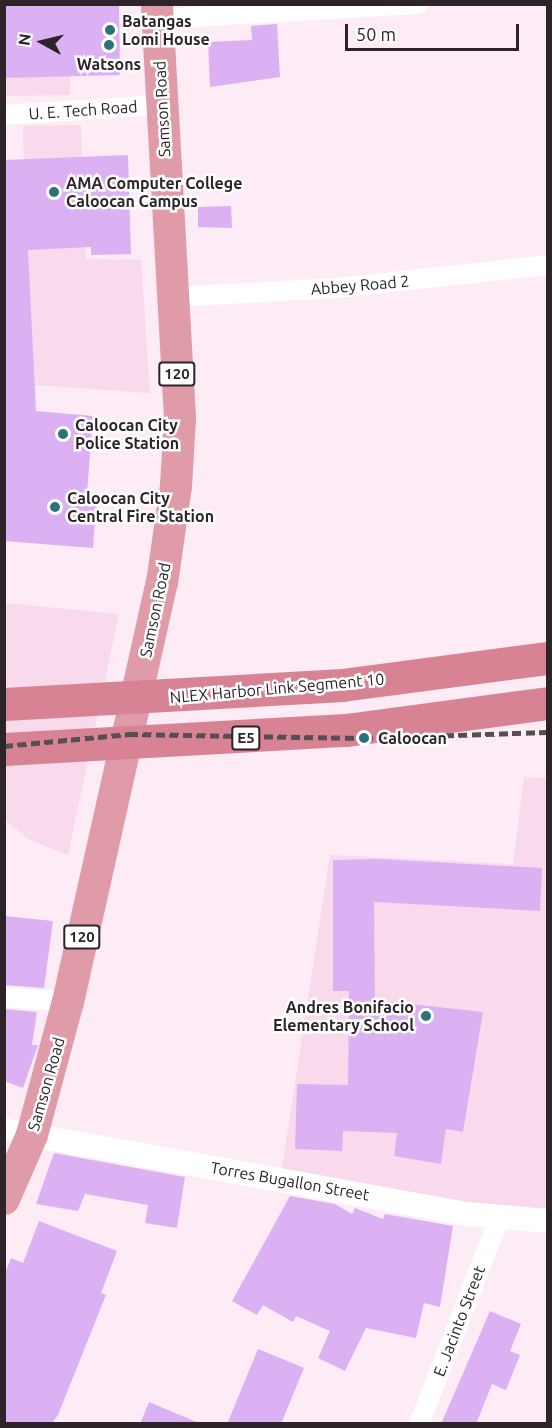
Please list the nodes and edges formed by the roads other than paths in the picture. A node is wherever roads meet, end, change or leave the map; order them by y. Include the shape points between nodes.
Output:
1 (418, 4) edge
2 (158, 12) edge
3 (162, 105) junction
4 (4, 115) edge
5 (548, 265) edge
6 (172, 297) junction
7 (548, 658) edge
8 (548, 703) edge
9 (4, 704) edge
10 (4, 749) edge
11 (4, 998) edge
12 (68, 1002) junction
13 (18, 1131) edge
14 (4, 1199) edge
15 (499, 1219) junction
16 (548, 1221) edge
17 (419, 1424) edge

1 - 2 street
2 - 3 highway, Samson Road / 120
3 - 4 street, U. E. Tech Road
3 - 6 highway, Samson Road / 120
5 - 6 street, Abbey Road 2 via 337,288
6 - 12 highway, Samson Road / 120 via 180,418 164,571
7 - 9 highway, NLEX Harbor Link Segment 10 via 319,687
8 - 10 highway, E5 via 346,730
11 - 12 street
12 - 13 highway, Samson Road / 120
13 - 14 highway, Samson Road / 120
13 - 15 street, Torres Bugallon Street
15 - 16 street, Torres Bugallon Street
15 - 17 street, E. Jacinto Street

